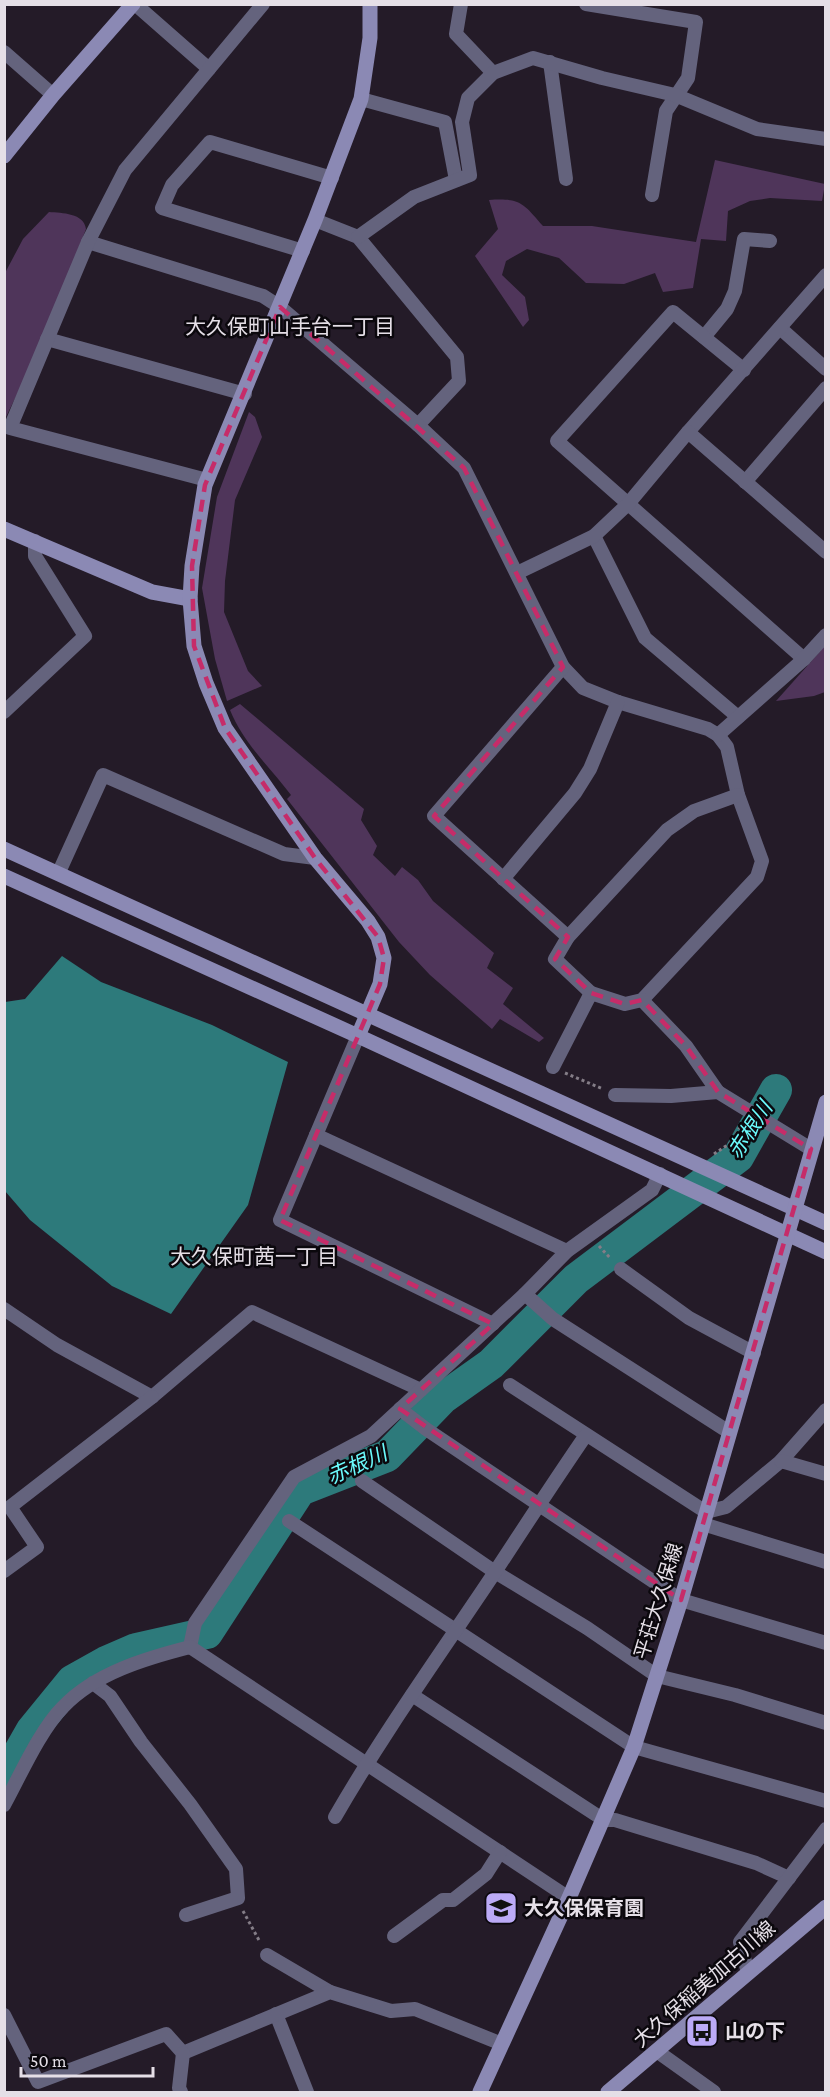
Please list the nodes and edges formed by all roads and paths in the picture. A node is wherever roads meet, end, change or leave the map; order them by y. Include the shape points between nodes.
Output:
1 (134, 4) edge
2 (263, 4) edge
3 (370, 4) edge
4 (461, 4) edge
5 (586, 4) edge
6 (4, 52) edge
7 (550, 62) junction
8 (208, 69) junction
9 (493, 74) junction
10 (53, 95) junction
11 (675, 95) junction
12 (361, 99) junction
13 (825, 139) edge
14 (4, 156) edge
15 (332, 178) junction
16 (566, 179) dead end
17 (456, 180) junction
18 (652, 195) dead end
19 (315, 220) junction
20 (358, 237) junction
21 (770, 241) dead end
22 (88, 242) junction
23 (303, 251) junction
24 (825, 275) edge
25 (280, 307) junction
26 (780, 328) junction
27 (704, 337) junction
28 (47, 339) junction
29 (825, 369) edge
30 (744, 370) junction
31 (825, 388) edge
32 (245, 394) junction
33 (418, 424) junction
34 (688, 432) junction
35 (207, 480) junction
36 (745, 482) junction
37 (628, 504) junction
38 (4, 529) edge
39 (594, 536) junction
40 (35, 541) junction
41 (825, 552) edge
42 (517, 573) junction
43 (190, 599) junction
44 (825, 635) edge
45 (804, 659) junction
46 (563, 668) junction
47 (618, 702) junction
48 (4, 712) edge
49 (738, 717) junction
50 (718, 735) junction
51 (738, 795) junction
52 (4, 849) edge
53 (315, 858) junction
54 (58, 873) junction
55 (4, 876) edge
56 (503, 879) junction
57 (568, 937) junction
58 (591, 993) junction
59 (642, 1000) junction
60 (368, 1016) junction
61 (358, 1036) junction
62 (553, 1067) joint
63 (718, 1092) junction
64 (615, 1095) joint
65 (825, 1102) edge
66 (748, 1111) junction
67 (316, 1135) junction
68 (811, 1149) junction
69 (714, 1154) dead end
70 (660, 1174) junction
71 (795, 1208) junction
72 (825, 1223) edge
73 (788, 1234) junction
74 (589, 1235) junction
75 (567, 1251) junction
76 (825, 1252) edge
77 (621, 1269) joint
78 (525, 1293) junction
79 (4, 1309) edge
80 (493, 1324) junction
81 (754, 1353) junction
82 (510, 1385) dead end
83 (421, 1390) junction
84 (152, 1397) junction
85 (400, 1409) junction
86 (825, 1410) edge
87 (729, 1432) junction
88 (586, 1435) junction
89 (781, 1461) junction
90 (825, 1474) edge
91 (362, 1481) dead end
92 (7, 1503) edge
93 (538, 1504) junction
94 (705, 1518) junction
95 (290, 1521) dead end
96 (825, 1562) edge
97 (4, 1571) edge
98 (495, 1572) junction
99 (681, 1600) junction
100 (454, 1630) junction
101 (825, 1643) edge
102 (190, 1647) junction
103 (657, 1676) junction
104 (93, 1683) junction
105 (412, 1695) junction
106 (825, 1723) edge
107 (634, 1747) junction
108 (366, 1763) junction
109 (10, 1780) edge
110 (825, 1801) edge
111 (4, 1805) edge
112 (335, 1817) dead end
113 (604, 1820) junction
114 (825, 1828) edge
115 (500, 1852) junction
116 (789, 1878) junction
117 (238, 1898) junction
118 (569, 1898) junction
119 (825, 1907) edge
120 (186, 1915) dead end
121 (394, 1936) dead end
122 (267, 1955) joint
123 (748, 1973) junction
124 (330, 1992) junction
125 (276, 2014) junction
126 (4, 2015) edge
127 (502, 2044) junction
128 (658, 2052) junction
129 (183, 2053) junction
130 (181, 2092) edge
131 (307, 2092) edge
132 (480, 2092) edge
133 (608, 2092) edge
134 (714, 2092) edge

1 - 8 street
1 - 10 street
2 - 8 street
3 - 12 street via 370,38
4 - 9 street via 456,34
5 - 11 street via 696,22 688,78
6 - 10 street
7 - 9 street via 533,58
7 - 11 street
7 - 16 street
8 - 22 street via 125,170
9 - 17 street via 468,98 462,122 470,175
10 - 14 street
11 - 13 street via 757,129
11 - 18 street via 666,111
12 - 15 street
12 - 17 street via 445,122
15 - 19 street
15 - 23 street via 210,142 172,185 162,208
17 - 20 street via 414,197
19 - 20 street
19 - 23 street
20 - 33 street via 457,357 459,381
21 - 27 street via 744,239 735,291 727,309
22 - 25 street via 263,296
22 - 28 street
23 - 25 street
24 - 26 street
25 - 32 street
25 - 33 street
26 - 29 street
26 - 30 street
27 - 30 street
27 - 37 street via 673,312 557,441
28 - 32 street
28 - 35 street via 10,428
30 - 34 street
31 - 36 street
32 - 35 street
33 - 42 street via 465,468
34 - 36 street
34 - 37 street
35 - 43 street
36 - 41 street
37 - 39 street
37 - 45 street
38 - 40 street
39 - 42 street
39 - 49 street via 645,638
40 - 43 street via 152,592
40 - 48 street via 35,556 85,636
42 - 46 street
43 - 53 street via 194,646 225,728
44 - 45 street
45 - 49 street
46 - 47 street via 583,688
46 - 56 street via 434,816
47 - 50 street
47 - 56 street via 590,769 575,793
49 - 50 street
50 - 51 street via 727,747
51 - 57 street via 693,811 667,830
51 - 59 street via 762,861 757,877
52 - 54 street
53 - 54 street via 284,854 104,775
53 - 60 street via 378,937 384,958 380,984
54 - 60 street
55 - 61 street
56 - 57 street
57 - 58 street via 555,959
58 - 59 street via 625,1004
58 - 62 street
59 - 63 street via 686,1046
60 - 61 street
60 - 71 street
61 - 67 street
61 - 70 street
62 - 64 path
63 - 64 street
63 - 66 street
65 - 68 street, 平荘大久保線
66 - 68 street
66 - 69 path via 732,1142
67 - 75 street
67 - 80 street via 280,1220
68 - 71 street, 平荘大久保線
70 - 73 street
70 - 74 street via 652,1190
71 - 72 street
71 - 73 street, 平荘大久保線
73 - 76 street
73 - 81 street, 平荘大久保線
74 - 75 street
74 - 77 path
75 - 78 street
77 - 81 street via 689,1318
78 - 80 street
78 - 87 street via 553,1319
79 - 84 street via 57,1345
80 - 83 street
81 - 87 street, 平荘大久保線
82 - 88 street
83 - 84 street via 252,1312
83 - 85 street
84 - 92 street
85 - 93 street
85 - 102 street via 371,1436 294,1477 195,1623
86 - 89 street
87 - 94 street, 平荘大久保線
88 - 93 street
88 - 94 street
89 - 90 street
89 - 94 street via 726,1507
91 - 98 street
92 - 97 street via 37,1547
93 - 98 street
93 - 99 street
94 - 96 street
94 - 99 street, 平荘大久保線
95 - 100 street
98 - 100 street
98 - 103 street
99 - 101 street
99 - 103 street, 平荘大久保線
100 - 105 street
100 - 107 street
102 - 104 street via 126,1666
102 - 108 street
103 - 106 street
103 - 107 street, 平荘大久保線
104 - 109 street via 63,1707
104 - 117 street via 110,1696 236,1869
105 - 108 street
105 - 113 street
107 - 110 street
107 - 113 street, 平荘大久保線
108 - 112 street
108 - 115 street
109 - 111 street
113 - 116 street via 756,1863
113 - 118 street, 平荘大久保線
114 - 116 street
115 - 118 street
115 - 121 street via 486,1874 470,1887 453,1900 443,1900
116 - 123 street via 740,1941
117 - 120 street
117 - 122 path
118 - 127 street, 平荘大久保線
119 - 123 street, 大久保稲美加古川線
122 - 124 street
123 - 128 street, 大久保稲美加古川線
124 - 125 street
124 - 127 street via 391,2011 415,2009
125 - 129 street
125 - 131 street
126 - 129 street via 38,2082 166,2034
127 - 132 street, 平荘大久保線
128 - 133 street, 大久保稲美加古川線
128 - 134 street
129 - 130 street

